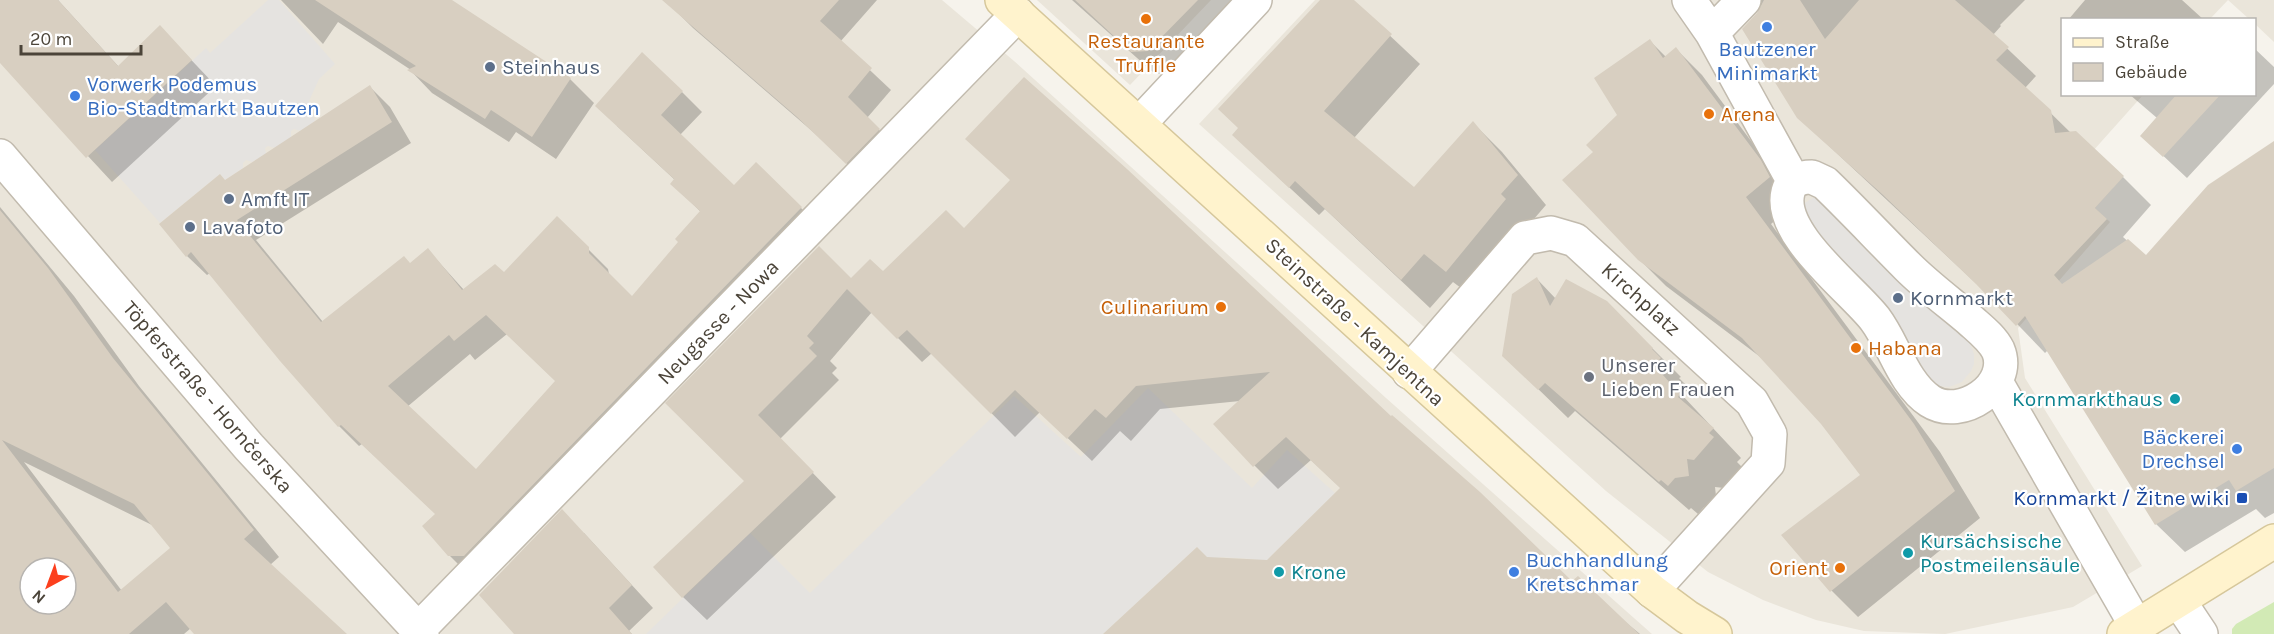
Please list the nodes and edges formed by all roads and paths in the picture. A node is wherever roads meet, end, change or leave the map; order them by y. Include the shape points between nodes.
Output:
1 (1255, 0) edge
2 (1689, 0) edge
3 (1744, 0) edge
4 (1010, 7) edge
5 (1712, 33) junction
6 (1139, 124) junction
7 (0, 156) edge
8 (1794, 182) junction
9 (1408, 372) junction
10 (1996, 382) junction
11 (2274, 541) edge
12 (1652, 591) junction
13 (2179, 601) junction
14 (2130, 630) edge
15 (420, 632) edge
16 (1715, 634) edge
17 (2201, 634) edge

1 - 6 street
2 - 5 street
3 - 5 street
4 - 6 main road, Steinstraße - Kamjentna
4 - 15 street, Neugasse - Nowa
5 - 8 street
6 - 9 main road, Steinstraße - Kamjentna
7 - 15 street, Töpferstraße - Hornčerska via 249,447
8 - 10 street via 1812,177 1826,183 1910,269 1983,332 1997,348 2001,362
8 - 10 street via 1786,197 1795,229 1811,252 1873,316 1913,383 1930,401 1954,408 1965,406
9 - 12 main road, Steinstraße - Kamjentna
9 - 12 street, Kirchplatz via 1525,238 1551,233 1575,240 1752,402 1770,434 1768,463
10 - 14 street
11 - 13 main road
12 - 16 main road, Steinstraße - Kamjentna
13 - 14 main road
13 - 17 street

